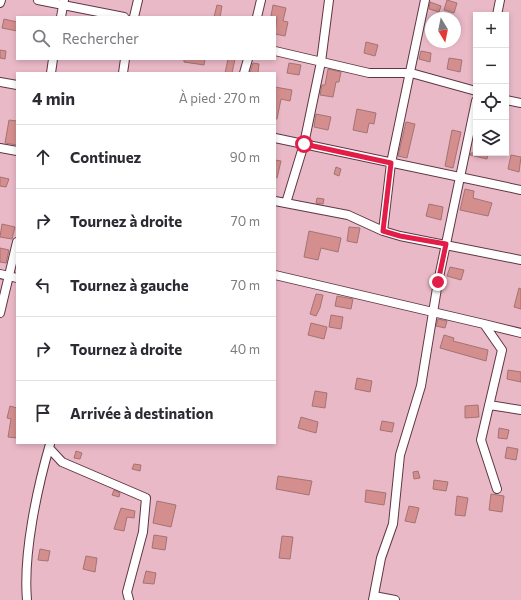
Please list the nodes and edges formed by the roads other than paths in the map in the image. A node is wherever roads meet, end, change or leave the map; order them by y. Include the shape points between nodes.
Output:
1 (1, 0) edge
2 (38, 0) edge
3 (138, 0) edge
4 (261, 0) edge
5 (329, 0) edge
6 (425, 0) edge
7 (500, 0) edge
8 (64, 2) edge
9 (0, 3) edge
10 (498, 12) edge
11 (61, 16) edge
12 (120, 16) edge
13 (134, 16) edge
14 (257, 16) edge
15 (276, 51) edge
16 (53, 60) edge
17 (125, 60) edge
18 (248, 60) edge
19 (321, 62) junction
20 (51, 72) edge
21 (123, 72) edge
22 (244, 72) edge
23 (411, 73) junction
24 (0, 82) edge
25 (16, 85) edge
26 (473, 90) edge
27 (509, 101) edge
28 (521, 103) edge
29 (473, 115) edge
30 (276, 138) edge
31 (304, 144) junction
32 (0, 148) edge
33 (16, 151) edge
34 (391, 163) junction
35 (460, 177) junction
36 (521, 190) edge
37 (276, 200) edge
38 (286, 203) junction
39 (383, 231) junction
40 (446, 244) junction
41 (16, 245) edge
42 (521, 260) edge
43 (4, 275) edge
44 (276, 275) edge
45 (16, 278) edge
46 (433, 312) junction
47 (0, 313) edge
48 (484, 324) junction
49 (521, 333) edge
50 (489, 405) junction
51 (521, 410) edge
52 (50, 446) edge
53 (497, 489) dead end
54 (373, 598) edge
55 (27, 600) edge
56 (129, 600) edge
57 (394, 600) edge

1 - 9 street
2 - 8 street
3 - 13 street
4 - 14 street
5 - 19 street
6 - 23 street
7 - 10 street
8 - 11 street
8 - 12 street
15 - 19 street
16 - 20 street
17 - 21 street
18 - 22 street
19 - 23 street via 369,73
19 - 31 street
23 - 26 street
23 - 34 street
24 - 25 street
27 - 28 street
29 - 35 street
30 - 31 street
31 - 34 street
31 - 38 street
32 - 33 street
34 - 35 street
34 - 39 street
35 - 36 street
35 - 40 street
37 - 38 street
38 - 39 street via 348,215
39 - 40 street
40 - 42 street
40 - 46 street
41 - 43 street
43 - 45 street
43 - 47 street
44 - 46 street
46 - 48 street
46 - 54 street via 421,386 400,455 393,524 381,558
48 - 49 street
48 - 50 street via 502,350
50 - 51 street
50 - 53 street via 481,440
52 - 55 street via 38,496 25,576
52 - 56 street via 62,462 146,498 144,532 127,592
54 - 57 street

